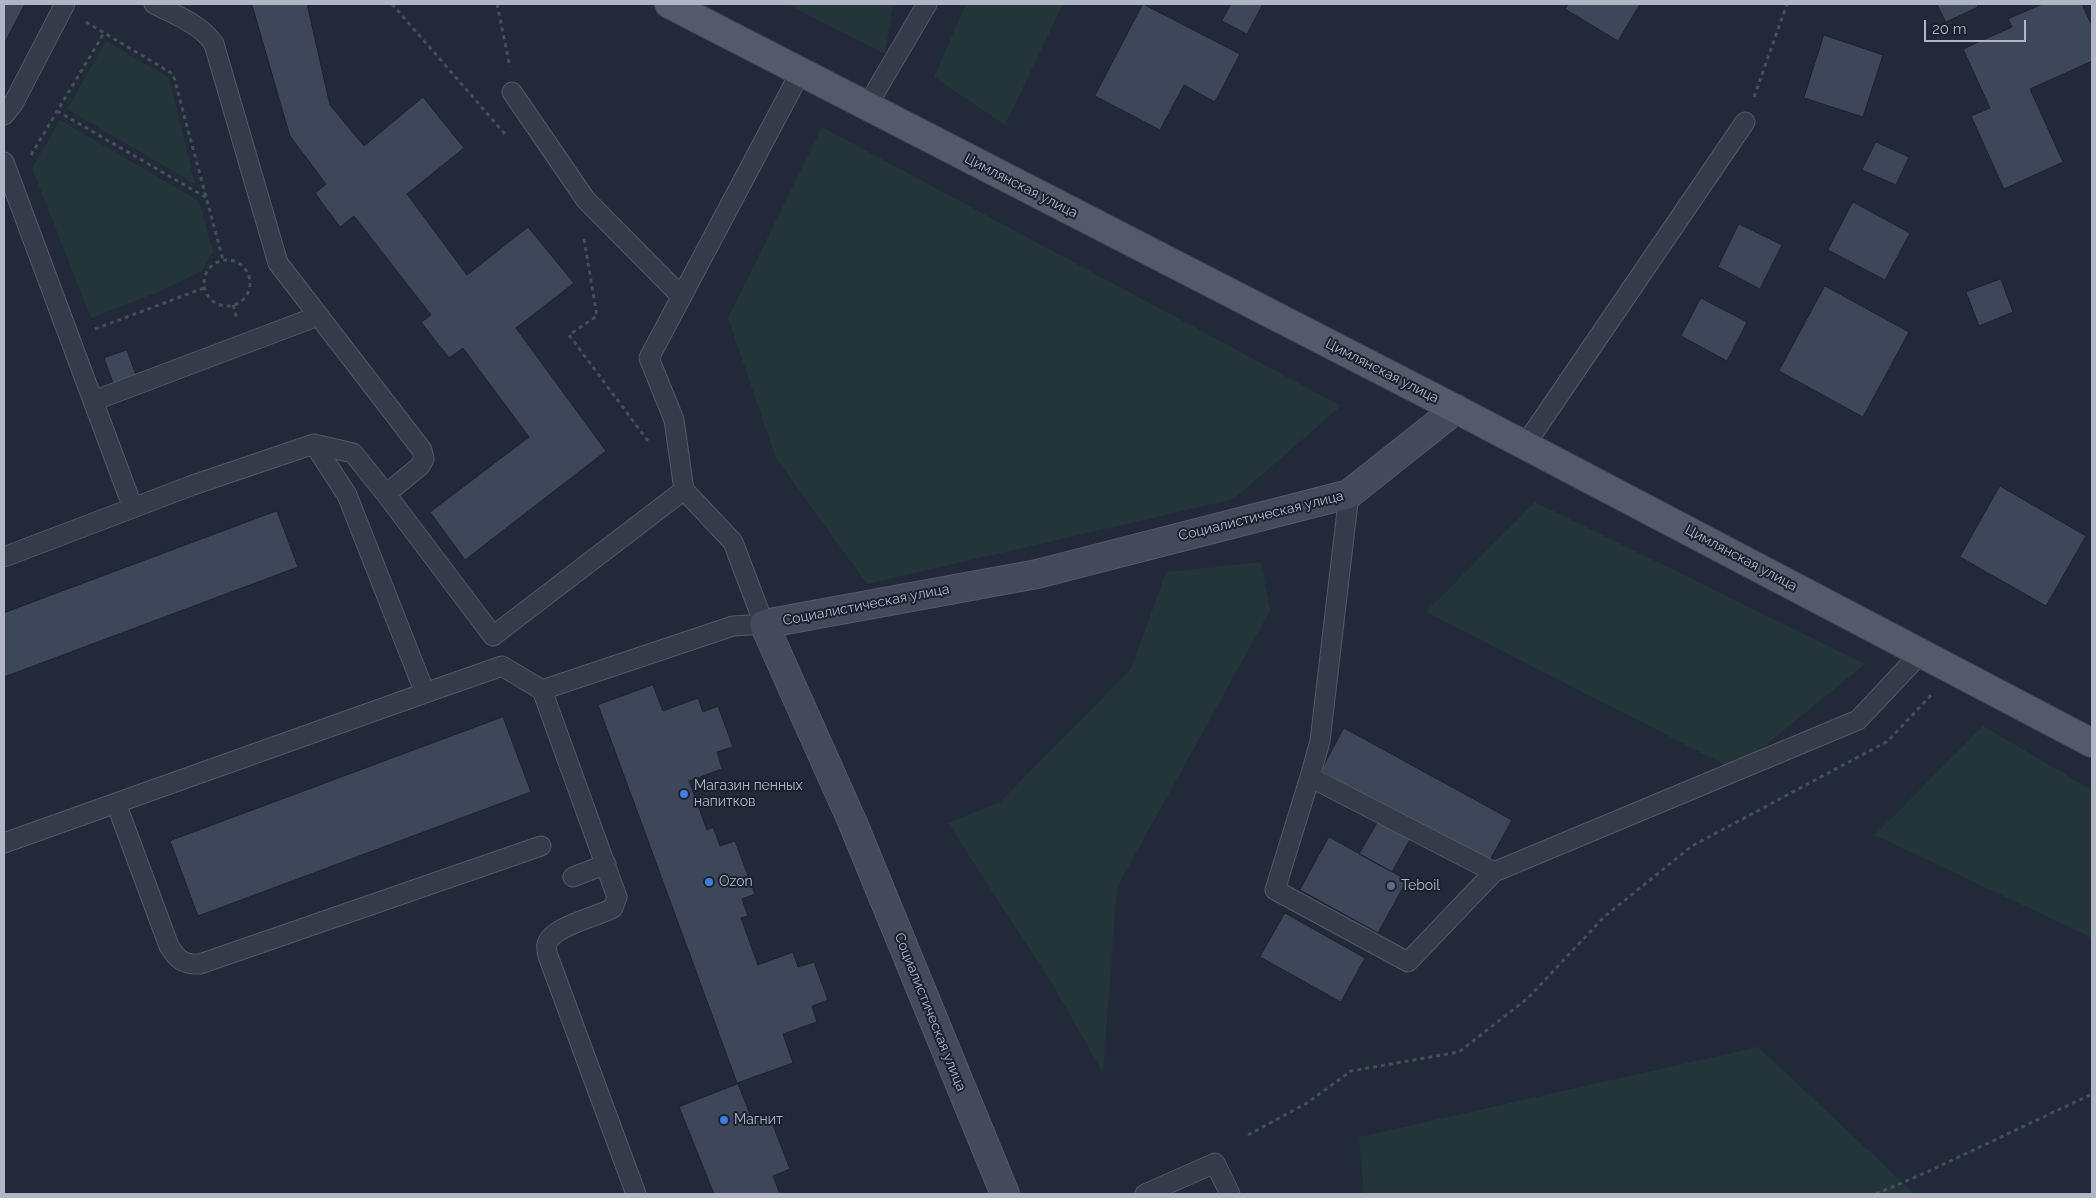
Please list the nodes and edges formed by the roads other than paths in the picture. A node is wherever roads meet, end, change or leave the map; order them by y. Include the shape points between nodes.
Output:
1 (154, 4) edge
2 (669, 4) edge
3 (927, 4) edge
4 (64, 6) edge
5 (800, 72) junction
6 (512, 92) road end
7 (867, 106) junction
8 (4, 115) edge
9 (1746, 122) road end
10 (4, 162) edge
11 (681, 296) junction
12 (318, 316) junction
13 (93, 401) junction
14 (1456, 409) junction
15 (314, 444) junction
16 (1525, 445) junction
17 (684, 490) junction
18 (386, 494) junction
19 (1349, 494) junction
20 (133, 508) junction
21 (4, 556) edge
22 (764, 624) junction
23 (493, 636) junction
24 (1921, 653) junction
25 (502, 666) junction
26 (542, 690) junction
27 (425, 693) junction
28 (2092, 743) edge
29 (1310, 777) junction
30 (116, 803) junction
31 (4, 843) edge
32 (541, 846) dead end
33 (606, 864) junction
34 (1494, 872) junction
35 (573, 877) dead end
36 (636, 1194) edge
37 (1005, 1194) edge
38 (1145, 1194) edge
39 (1230, 1194) edge

1 - 12 lane via 200,28 214,44 274,251 285,274
2 - 5 main road, Цимлянская улица
3 - 7 lane
4 - 8 lane via 13,104
5 - 7 main road, Цимлянская улица
5 - 11 lane
6 - 11 lane via 586,200
7 - 14 main road, Цимлянская улица
9 - 16 lane
10 - 13 lane
11 - 17 lane via 649,358 674,420
12 - 13 lane
12 - 18 lane via 422,450 424,459 420,466
13 - 20 lane
14 - 16 main road, Цимлянская улица
14 - 19 street, Социалистическая улица
15 - 18 lane via 353,453
15 - 20 lane
15 - 27 lane via 347,495
16 - 24 main road, Цимлянская улица
17 - 22 lane via 733,542
17 - 23 lane
18 - 23 lane
19 - 22 street, Социалистическая улица via 1037,574
19 - 29 lane via 1320,740
20 - 21 lane
22 - 26 lane via 733,626
22 - 37 street, Социалистическая улица via 852,821
23 - 25 lane
24 - 28 main road, Цимлянская улица
24 - 34 lane via 1858,720
25 - 26 lane
25 - 27 lane
26 - 33 lane
27 - 30 lane
29 - 34 lane
29 - 34 lane via 1275,890 1408,962
30 - 31 lane
30 - 32 lane via 169,946 177,959 189,965 200,964
33 - 35 lane
33 - 36 lane via 617,897 613,908 560,930 551,936 546,946
38 - 39 lane via 1215,1162

